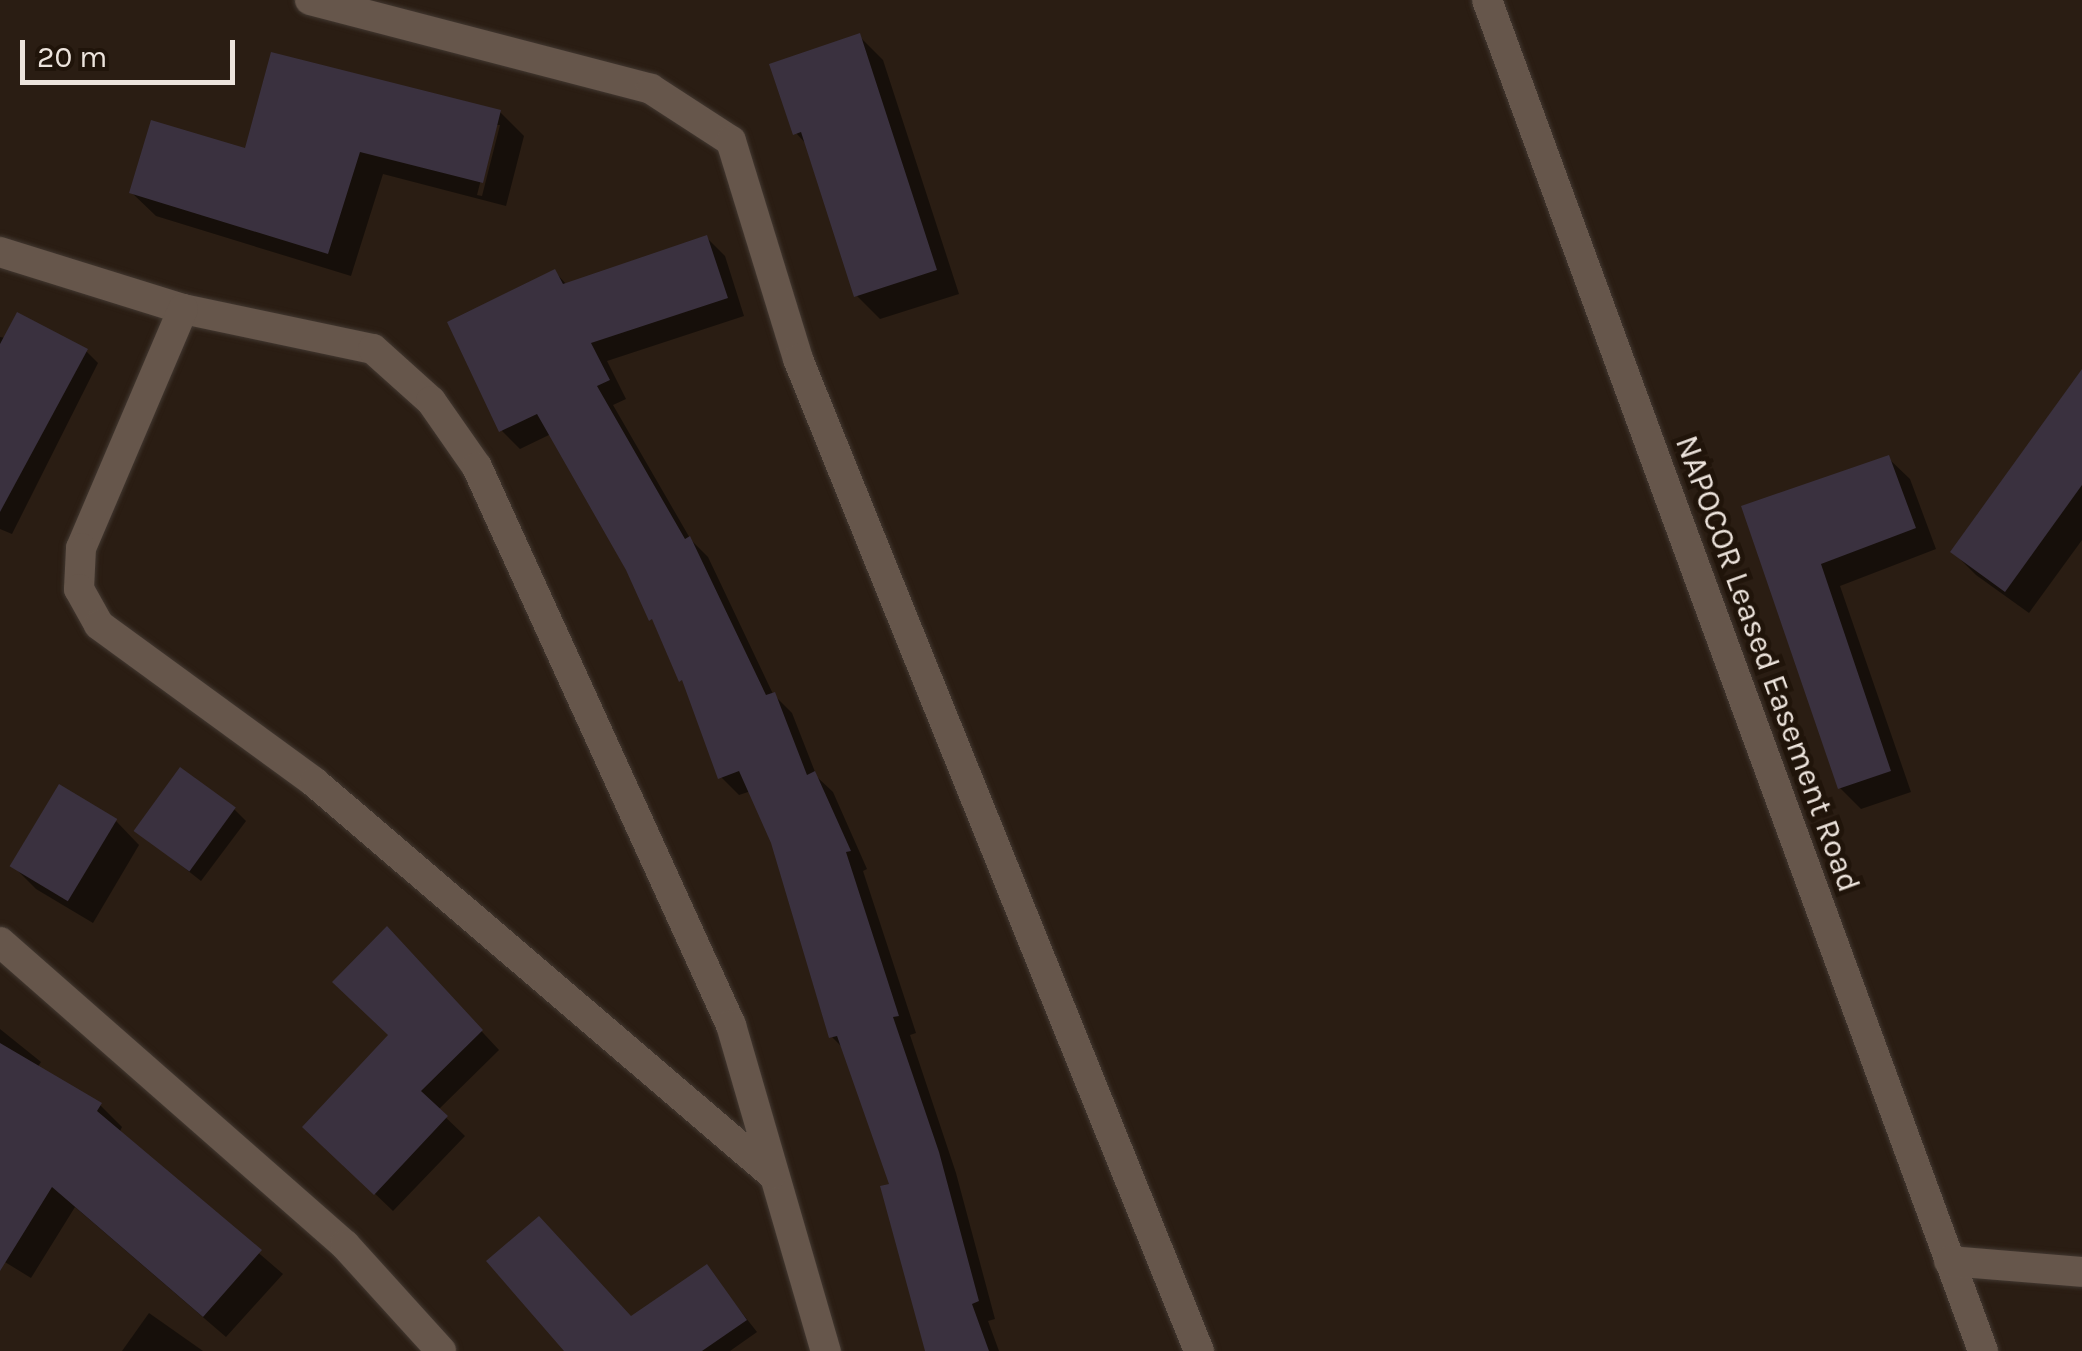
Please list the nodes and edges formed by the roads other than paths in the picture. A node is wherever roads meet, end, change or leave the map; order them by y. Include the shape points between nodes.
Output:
1 (310, 0) edge
2 (1487, 0) edge
3 (389, 12) edge
4 (0, 252) edge
5 (183, 310) junction
6 (0, 942) edge
7 (772, 1174) junction
8 (1949, 1260) junction
9 (2082, 1272) edge
10 (441, 1351) edge
11 (826, 1351) edge
12 (1199, 1351) edge
13 (1983, 1351) edge

1 - 3 street
2 - 8 street, NAPOCOR Leased Easement Road
3 - 12 street via 652,88 731,141 798,359
4 - 5 street
5 - 7 street via 373,348 431,401 468,454 731,1025
5 - 7 street via 81,548 79,589 99,625 314,782
6 - 10 street via 345,1246
7 - 11 street
8 - 9 street
8 - 13 street, NAPOCOR Leased Easement Road

